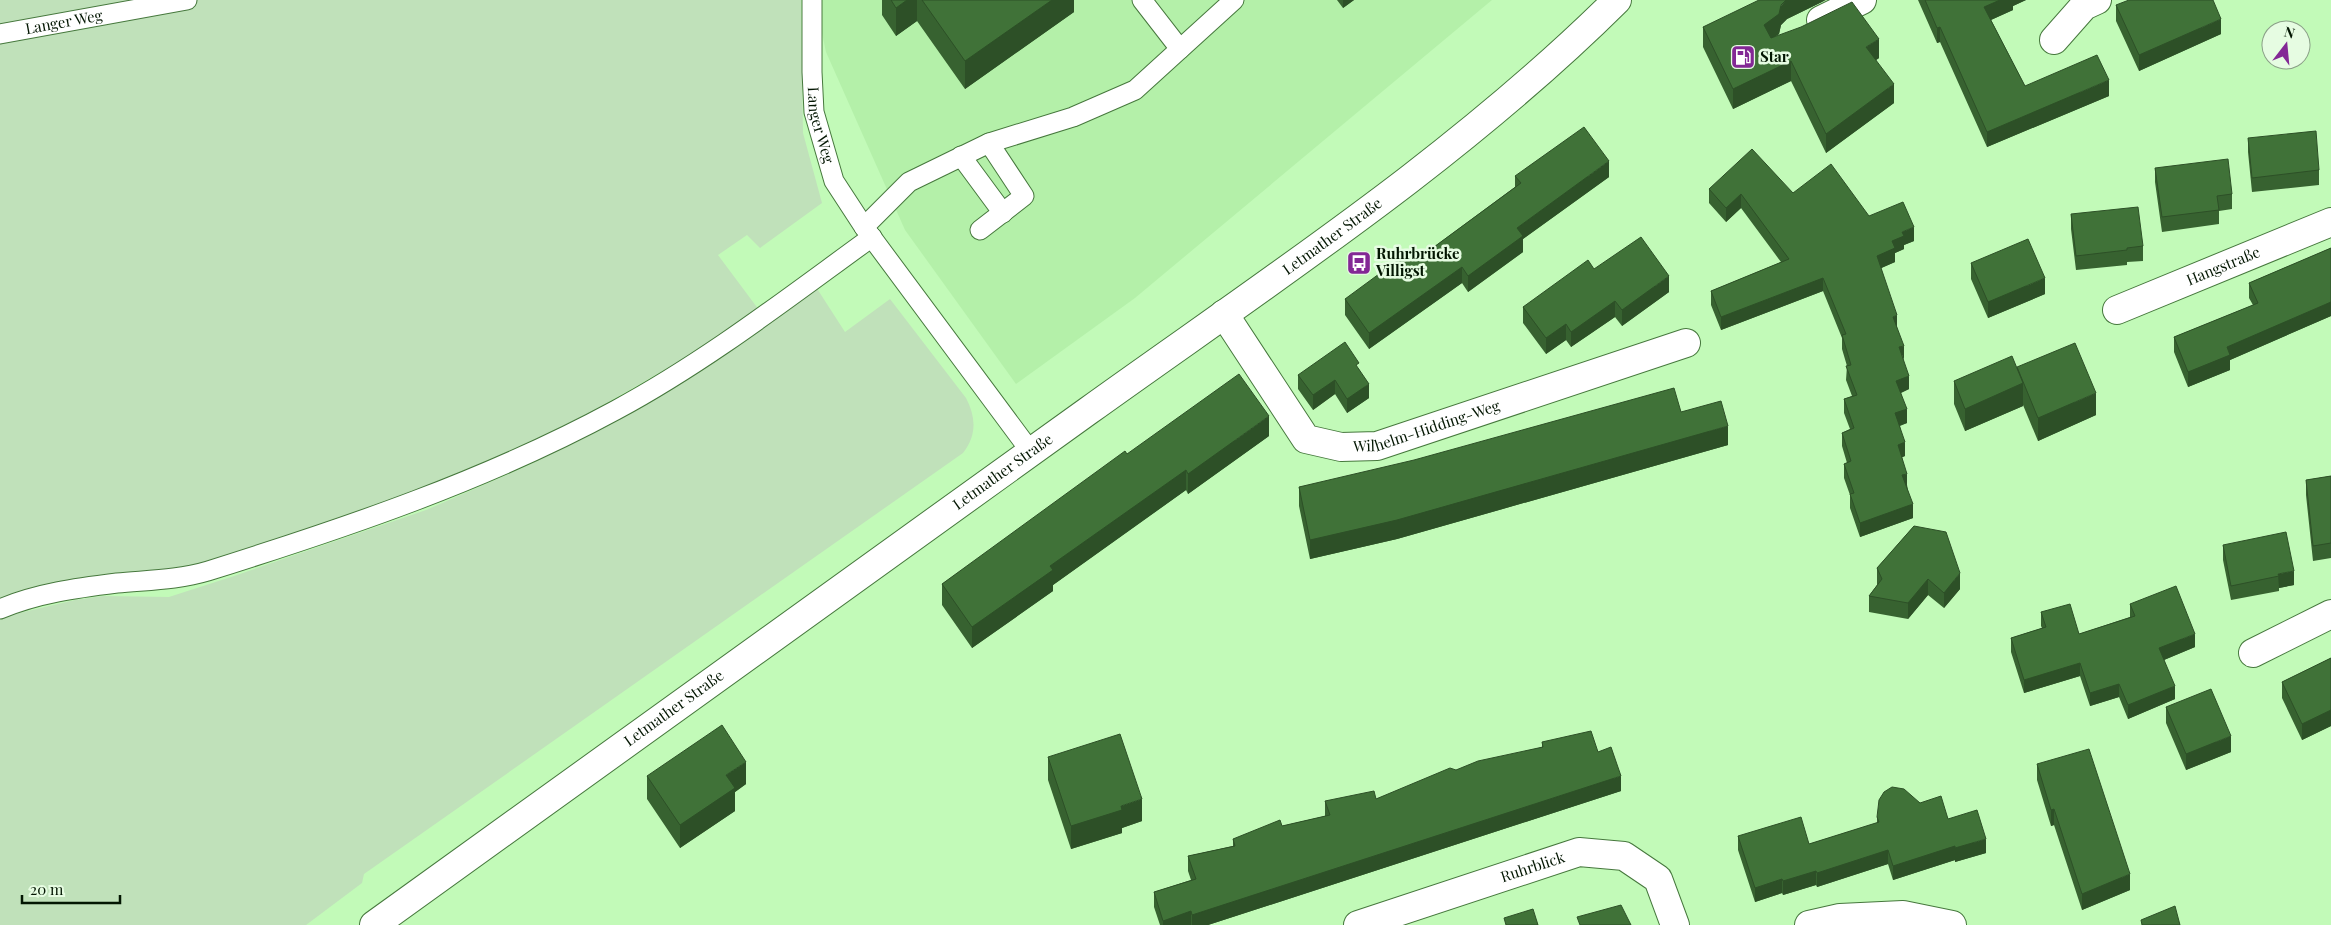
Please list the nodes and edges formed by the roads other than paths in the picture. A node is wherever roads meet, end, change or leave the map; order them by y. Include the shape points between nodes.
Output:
1 (187, 0) edge
2 (812, 0) edge
3 (1142, 0) edge
4 (1234, 0) edge
5 (1617, 0) edge
6 (1862, 0) edge
7 (2097, 0) edge
8 (1802, 29) edge
9 (0, 34) edge
10 (2054, 40) dead end
11 (1180, 49) junction
12 (989, 143) junction
13 (961, 156) junction
14 (1003, 213) junction
15 (2331, 222) edge
16 (980, 230) dead end
17 (868, 232) junction
18 (2117, 310) dead end
19 (1224, 314) junction
20 (1686, 344) dead end
21 (1030, 452) junction
22 (0, 609) edge
23 (2331, 614) edge
24 (2253, 653) dead end
25 (374, 925) edge
26 (1358, 925) edge
27 (1675, 925) edge
28 (1809, 925) edge
29 (1952, 925) edge

1 - 9 lane, Langer Weg
2 - 17 lane, Langer Weg via 814,112 834,181
3 - 11 lane
4 - 11 lane
5 - 19 main road, Letmather Straße via 1564,52 1448,150
6 - 8 main road
7 - 10 main road via 2084,6
11 - 12 lane via 1135,90 1073,117
12 - 13 lane
12 - 14 lane via 1024,196
13 - 14 lane
13 - 17 lane via 909,182
14 - 16 lane
15 - 18 main road, Hangstraße
17 - 21 lane, Langer Weg
17 - 22 lane via 716,349 618,409 540,450 438,492 205,572 163,581 44,593
19 - 20 main road, Wilhelm-Hidding-Weg via 1306,439 1340,447 1377,446
19 - 21 main road, Letmather Straße
21 - 25 main road, Letmather Straße
23 - 24 main road
26 - 27 main road, Ruhrblick via 1579,852 1624,856 1658,880
28 - 29 main road via 1840,918 1903,915

